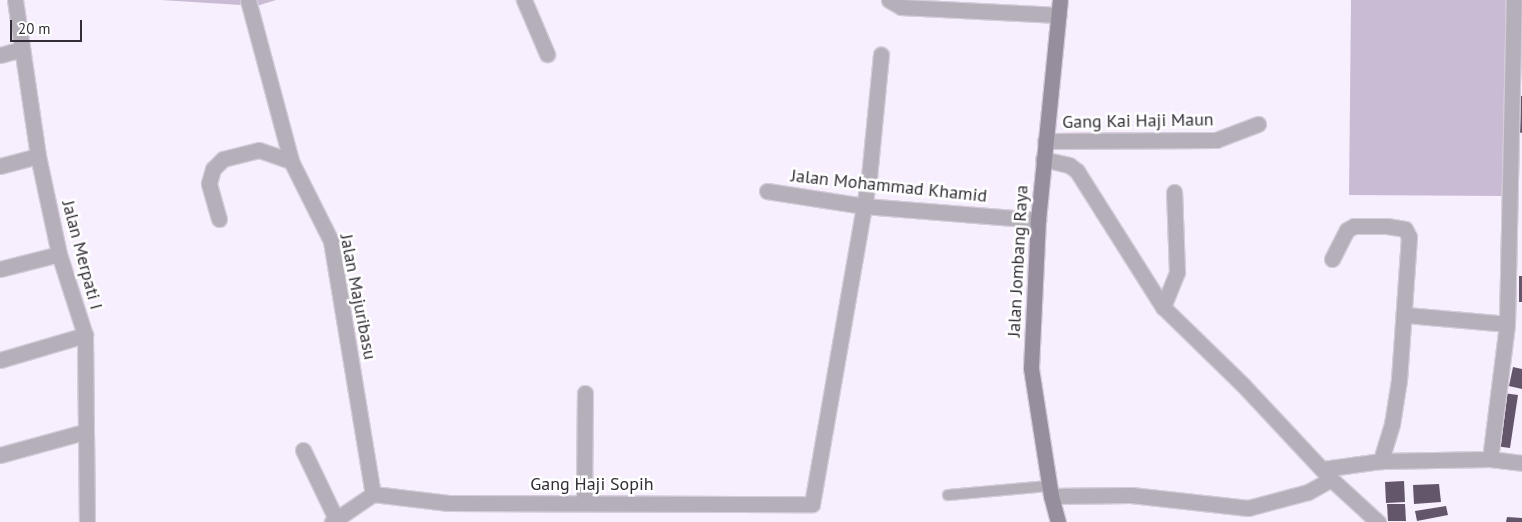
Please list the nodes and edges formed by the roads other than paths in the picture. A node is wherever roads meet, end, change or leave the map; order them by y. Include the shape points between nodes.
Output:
1 (15, 0) edge
2 (248, 0) edge
3 (524, 0) edge
4 (889, 0) edge
5 (1514, 0) edge
6 (1060, 8) edge
7 (22, 49) junction
8 (547, 54) dead end
9 (0, 55) edge
10 (881, 55) dead end
11 (1258, 124) dead end
12 (1045, 141) junction
13 (38, 156) junction
14 (1043, 159) junction
15 (292, 161) junction
16 (0, 166) edge
17 (767, 191) dead end
18 (1174, 192) dead end
19 (864, 206) junction
20 (220, 219) dead end
21 (1038, 220) junction
22 (60, 254) junction
23 (1332, 258) dead end
24 (0, 269) edge
25 (1163, 307) junction
26 (1405, 315) junction
27 (1507, 324) junction
28 (85, 334) junction
29 (0, 360) edge
30 (585, 393) dead end
31 (84, 432) junction
32 (303, 450) dead end
33 (0, 455) edge
34 (1490, 459) junction
35 (1381, 461) junction
36 (1522, 463) edge
37 (1327, 474) junction
38 (1050, 491) junction
39 (374, 494) junction
40 (948, 495) dead end
41 (584, 503) junction
42 (334, 521) edge
43 (87, 522) edge
44 (1058, 522) edge
45 (1378, 522) edge

1 - 7 street, Jalan Merpati I
2 - 15 street, Jalan Majuribasu
3 - 8 street
4 - 6 street via 901,7
5 - 27 street
6 - 12 main road, Jalan Jombang Raya
7 - 9 street
7 - 13 street, Jalan Merpati I
10 - 19 street
11 - 12 street, Gang Kai Haji Maun via 1216,140
12 - 14 main road, Jalan Jombang Raya
13 - 16 street
13 - 22 street, Jalan Merpati I
14 - 21 main road, Jalan Jombang Raya
14 - 25 street via 1069,165 1077,171
15 - 20 street via 259,150 223,159 213,169 209,183
15 - 39 street, Jalan Majuribasu via 330,241
17 - 19 street, Jalan Mohammad Khamid
18 - 25 street via 1178,272
19 - 21 street, Jalan Mohammad Khamid
19 - 41 street, Gang Haji Sopih via 812,504
21 - 38 main road, Jalan Jombang Raya via 1031,368
22 - 24 street
22 - 28 street, Jalan Merpati I
23 - 26 street via 1347,230 1354,226 1405,229 1409,238
25 - 37 street
26 - 27 street
26 - 35 street via 1392,424
27 - 34 street
28 - 29 street
28 - 31 street, Jalan Merpati I
30 - 41 street
31 - 33 street
31 - 43 street, Jalan Merpati I
32 - 42 street
34 - 35 street
34 - 36 street
35 - 37 street
37 - 38 street via 1308,492 1248,508 1130,495
37 - 45 street
38 - 40 lane
38 - 44 main road, Jalan Jombang Raya
39 - 41 street, Gang Haji Sopih via 448,503
39 - 42 street

